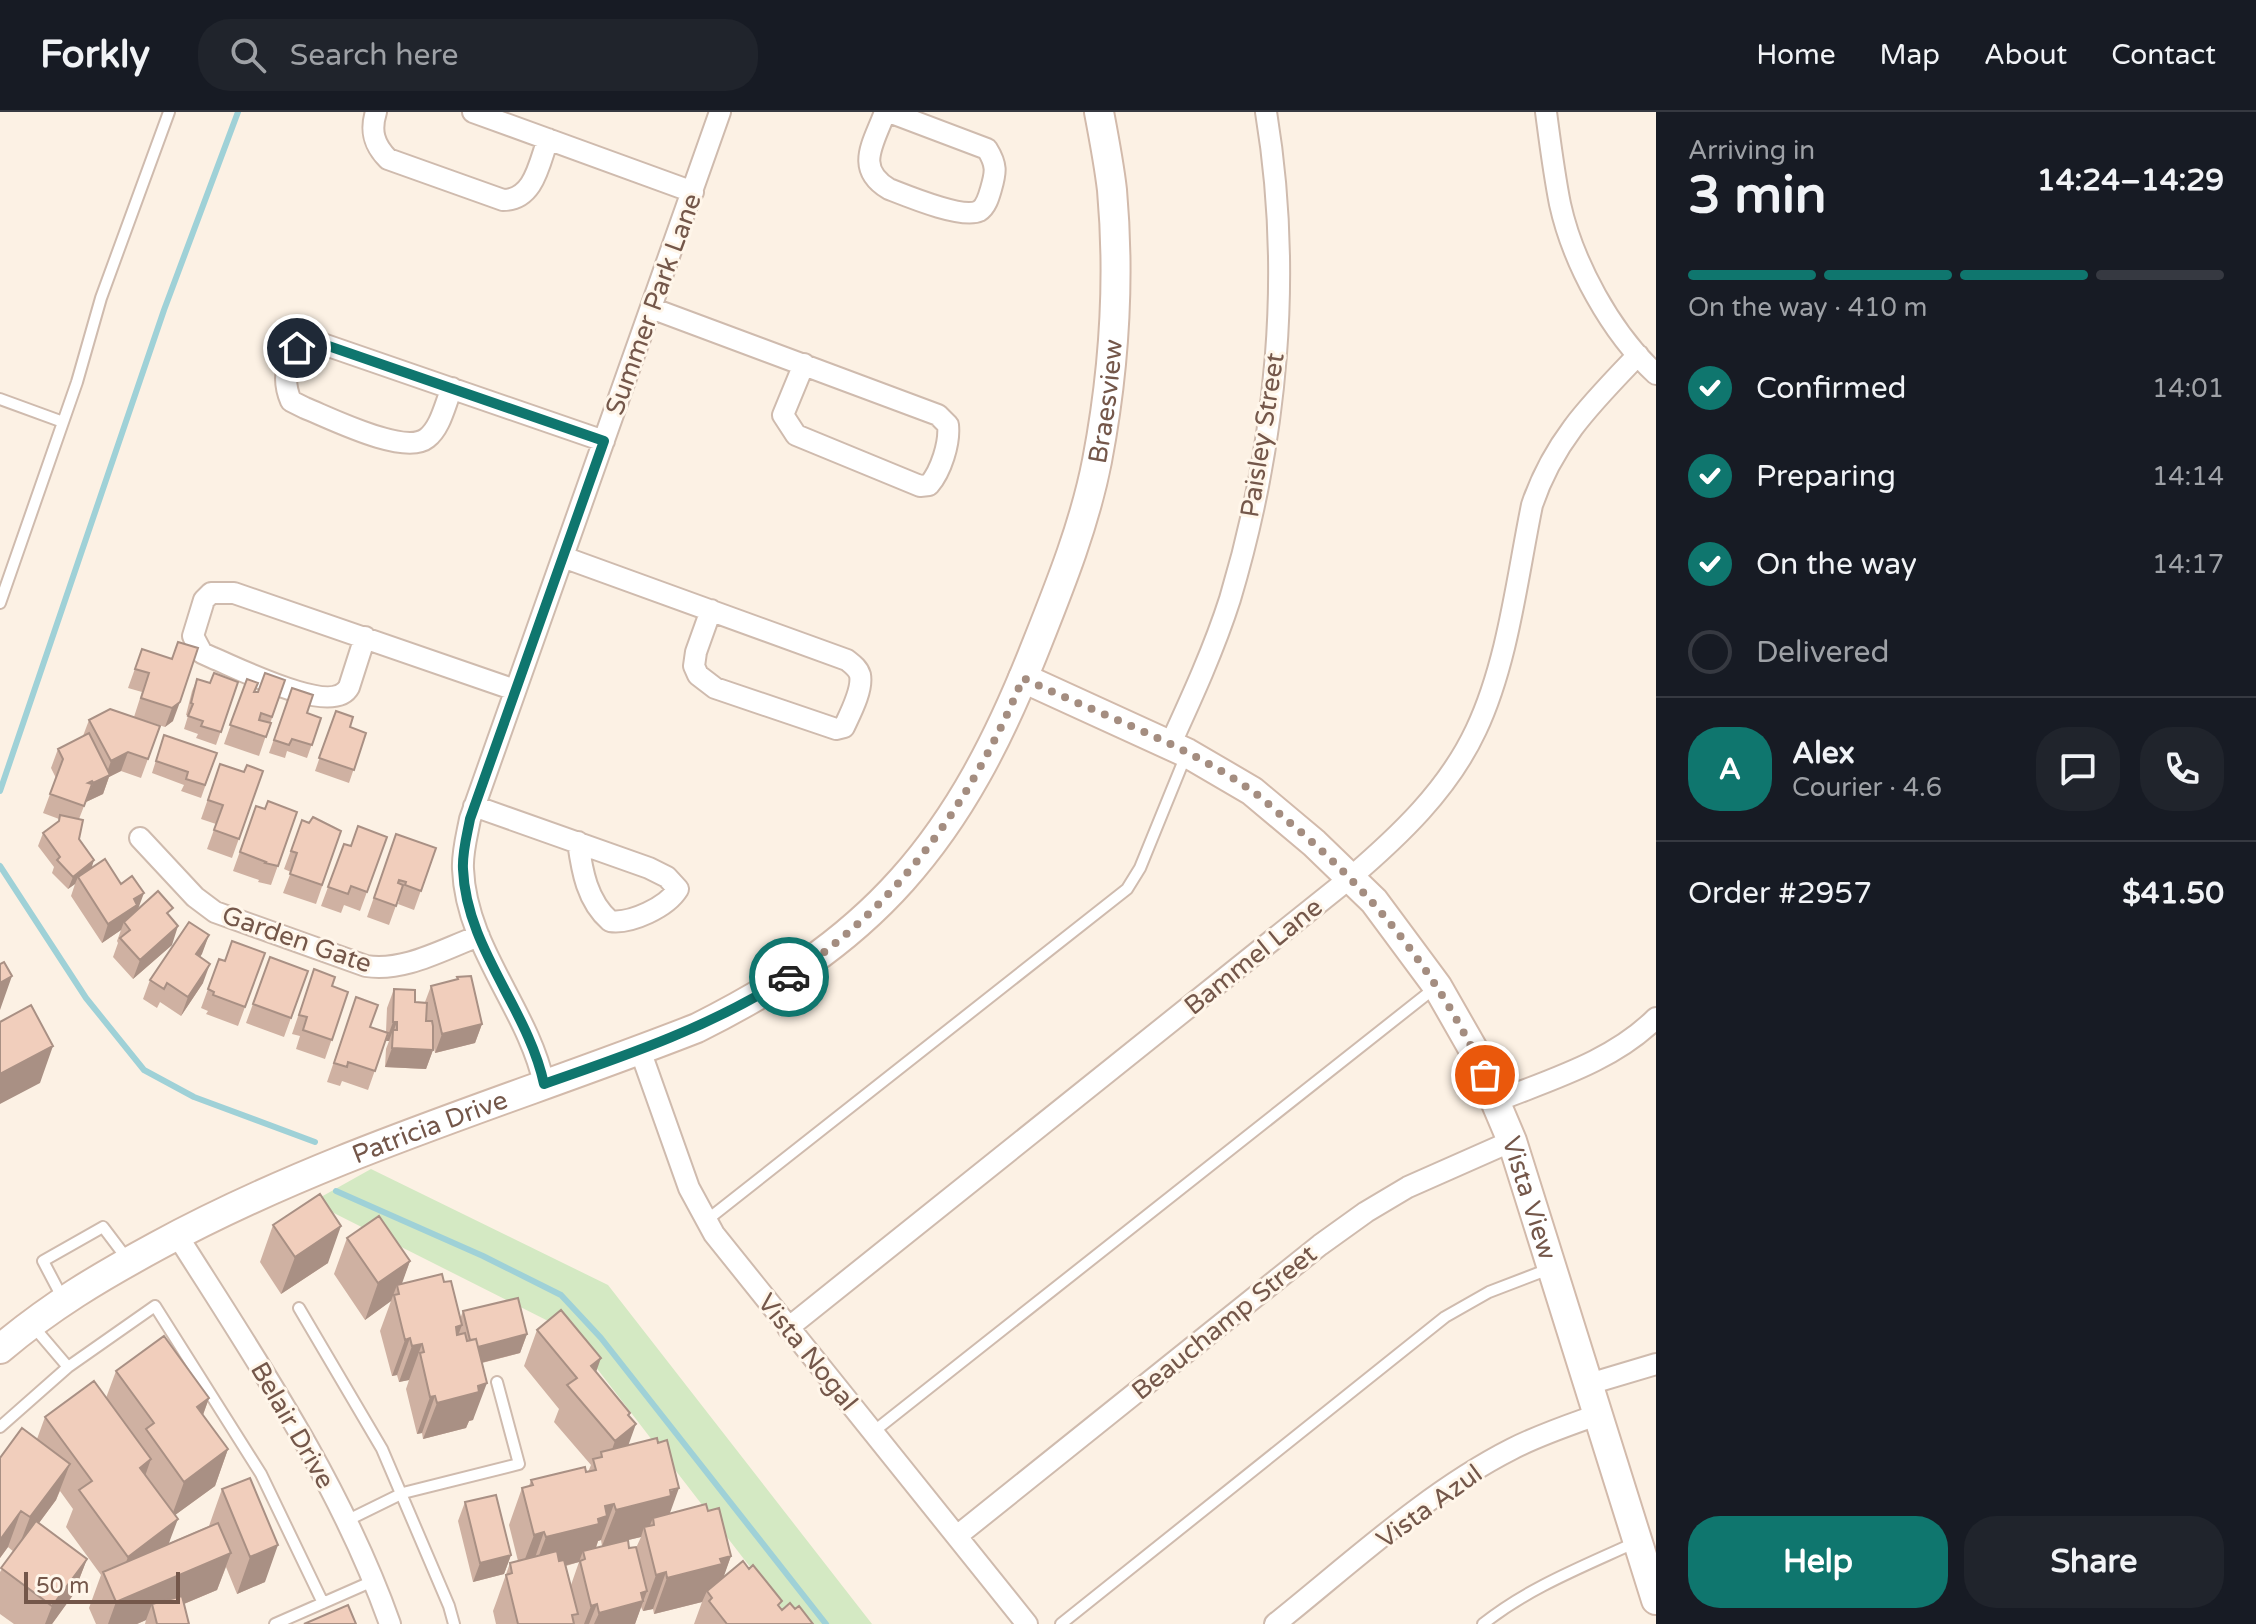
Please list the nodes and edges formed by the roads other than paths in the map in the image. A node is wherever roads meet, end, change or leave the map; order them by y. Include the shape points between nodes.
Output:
1 (169, 112) edge
2 (376, 112) edge
3 (473, 112) edge
4 (720, 112) edge
5 (887, 112) edge
6 (1099, 112) edge
7 (1266, 112) edge
8 (1546, 112) edge
9 (548, 139) junction
10 (693, 192) junction
11 (651, 308) junction
12 (1638, 355) junction
13 (804, 364) junction
14 (1656, 374) edge
15 (452, 388) junction
16 (0, 399) edge
17 (63, 422) junction
18 (604, 441) junction
19 (563, 557) junction
20 (0, 603) edge
21 (711, 610) junction
22 (365, 637) junction
23 (1023, 678) junction
24 (515, 690) junction
25 (1178, 749) junction
26 (474, 806) junction
27 (140, 838) dead end
28 (578, 842) junction
29 (1350, 878) junction
30 (479, 936) junction
31 (1437, 986) junction
32 (1656, 1018) edge
33 (640, 1050) junction
34 (544, 1084) junction
35 (1497, 1101) junction
36 (1512, 1141) junction
37 (707, 1220) junction
38 (177, 1235) junction
39 (129, 1261) junction
40 (1551, 1268) junction
41 (64, 1300) junction
42 (299, 1308) dead end
43 (30, 1323) junction
44 (788, 1328) junction
45 (1, 1346) edge
46 (1656, 1364) edge
47 (68, 1367) junction
48 (497, 1382) dead end
49 (1589, 1384) junction
50 (1597, 1415) junction
51 (0, 1427) edge
52 (873, 1432) junction
53 (403, 1493) junction
54 (346, 1521) junction
55 (957, 1536) junction
56 (1636, 1542) junction
57 (373, 1581) junction
58 (1656, 1600) edge
59 (323, 1603) junction
60 (275, 1624) edge
61 (390, 1624) edge
62 (454, 1624) edge
63 (1027, 1624) edge
64 (1061, 1624) edge
65 (1275, 1624) edge
66 (1483, 1624) edge

1 - 17 lane via 101,298
2 - 9 street via 374,137 388,159 503,200 525,193
3 - 9 street
4 - 10 street, Summer Park Lane
5 - 5 street via 987,149 996,172 983,208 960,211 879,183 869,169 869,158
6 - 23 street, Braesview via 1111,189 1116,281 1111,373 1092,478 1063,579
7 - 25 street, Paisley Street via 1280,267 1274,379 1258,490 1230,599
8 - 12 street via 1572,244 1588,281
9 - 10 street
10 - 11 street, Summer Park Lane
11 - 13 street
11 - 18 street, Summer Park Lane
12 - 14 street
12 - 29 street, Bammel Lane via 1580,416 1540,480 1497,671 1475,732 1434,797
13 - 13 street via 938,415 948,425 949,436 929,485 920,486 796,435 783,415
15 - 15 street via 314,341 297,348 285,379 291,401 408,445 428,438
15 - 18 street
16 - 17 lane
17 - 20 lane
18 - 19 street, Summer Park Lane
19 - 21 street
19 - 24 street, Summer Park Lane
21 - 21 street via 694,666 706,682 836,729 844,727 859,686 856,667
22 - 22 street via 349,687 336,698 313,697 213,658 202,653 193,636 204,600 221,591
22 - 24 street
23 - 25 street, Vista View
23 - 33 street, Patricia Drive via 976,778 942,831 857,925 754,1000
24 - 26 street, Summer Park Lane
25 - 29 street, Vista View via 1252,791
25 - 37 lane via 1140,868 1127,889
26 - 28 street
26 - 30 street, Summer Park Lane via 463,869
27 - 30 street, Garden Gate via 215,912 366,966 399,966
28 - 28 street via 649,868 678,889 650,911 619,923 610,921 585,882
29 - 31 street, Vista View via 1374,901
29 - 44 street, Bammel Lane
30 - 34 street, Summer Park Lane via 539,1060
31 - 35 street, Vista View
31 - 52 lane
32 - 35 street via 1622,1046 1588,1064
33 - 34 street, Patricia Drive
33 - 37 street, Vista Nogal via 689,1188
34 - 38 street, Patricia Drive via 332,1163
35 - 36 street, Vista View
36 - 40 street, Vista View
36 - 55 street, Beauchamp Street via 1408,1187 1331,1237
37 - 44 street, Vista Nogal
38 - 39 street, Patricia Drive
38 - 54 street, Belair Drive via 309,1446
39 - 41 street, Patricia Drive
39 - 41 lane via 103,1227 43,1261
40 - 49 street, Vista View
40 - 64 lane via 1489,1292 1445,1317
41 - 43 street, Patricia Drive
42 - 53 lane
43 - 45 street, Patricia Drive
43 - 47 lane
44 - 52 street, Vista Nogal
46 - 49 street
47 - 51 lane
47 - 59 lane via 155,1306 261,1474
48 - 53 lane via 519,1464
49 - 50 street, Vista View
50 - 56 street, Vista View
50 - 65 street, Vista Azul via 1511,1449 1461,1480
52 - 55 street, Vista Nogal
53 - 54 lane
53 - 62 lane
54 - 57 street, Belair Drive
55 - 63 street, Vista Nogal
56 - 58 street, Vista View
56 - 66 lane via 1551,1581
57 - 59 lane
57 - 61 street, Belair Drive
59 - 60 lane

